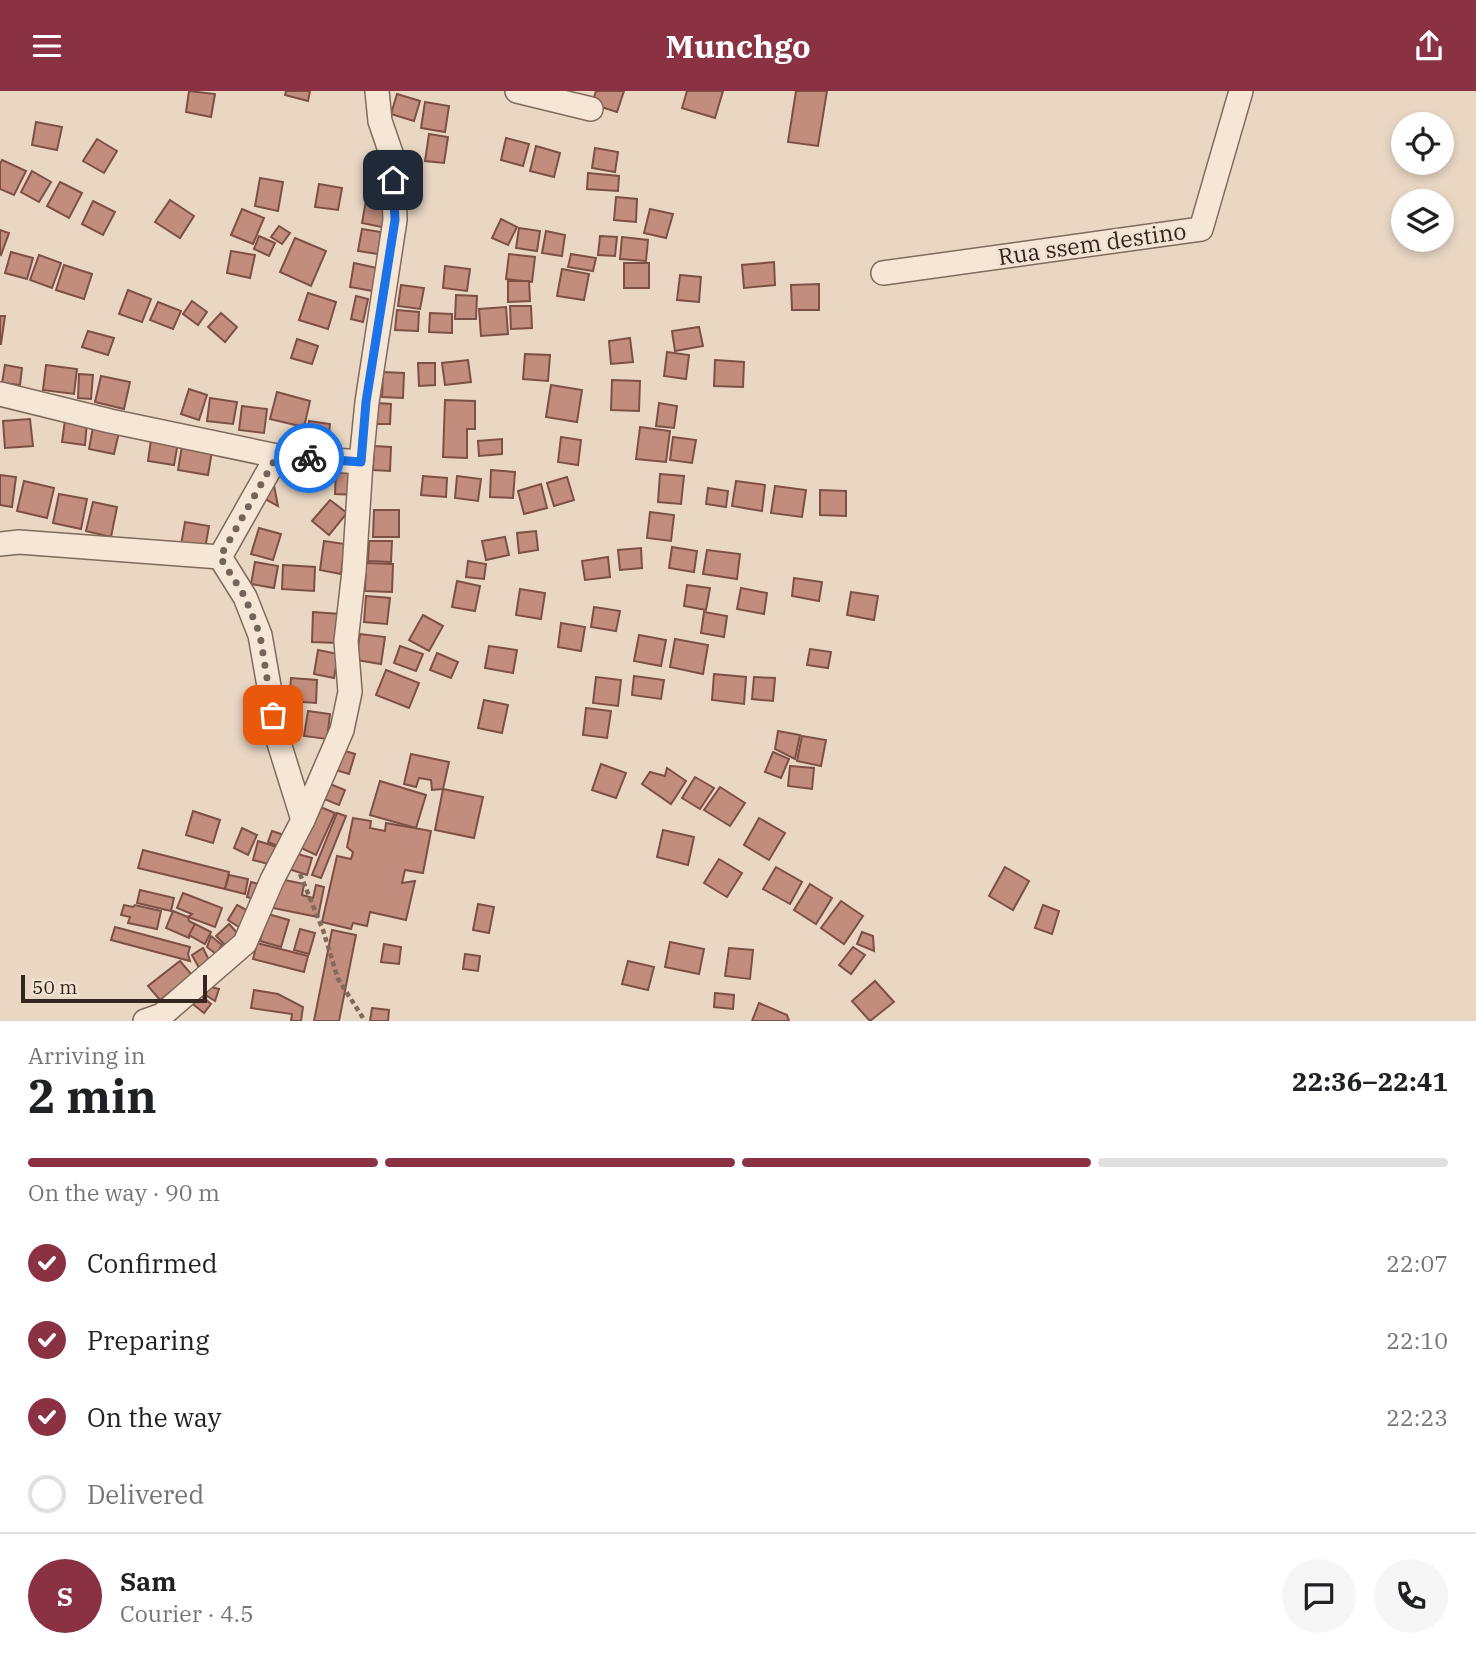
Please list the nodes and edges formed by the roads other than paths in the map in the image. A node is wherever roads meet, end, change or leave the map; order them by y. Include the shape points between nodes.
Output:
1 (377, 91) edge
2 (517, 91) edge
3 (1241, 91) edge
4 (591, 109) dead end
5 (883, 273) dead end
6 (0, 394) edge
7 (277, 456) junction
8 (361, 462) junction
9 (0, 544) edge
10 (220, 557) junction
11 (303, 820) junction
12 (145, 1021) edge

1 - 8 street via 380,121 393,159 395,220
2 - 4 street
3 - 5 street, Rua ssem destino via 1201,229
6 - 7 street
7 - 8 street
7 - 10 street
8 - 11 street via 346,641 350,692 342,730
9 - 10 street
10 - 11 street via 245,597 260,635 279,743
11 - 12 street via 245,943 162,1015

